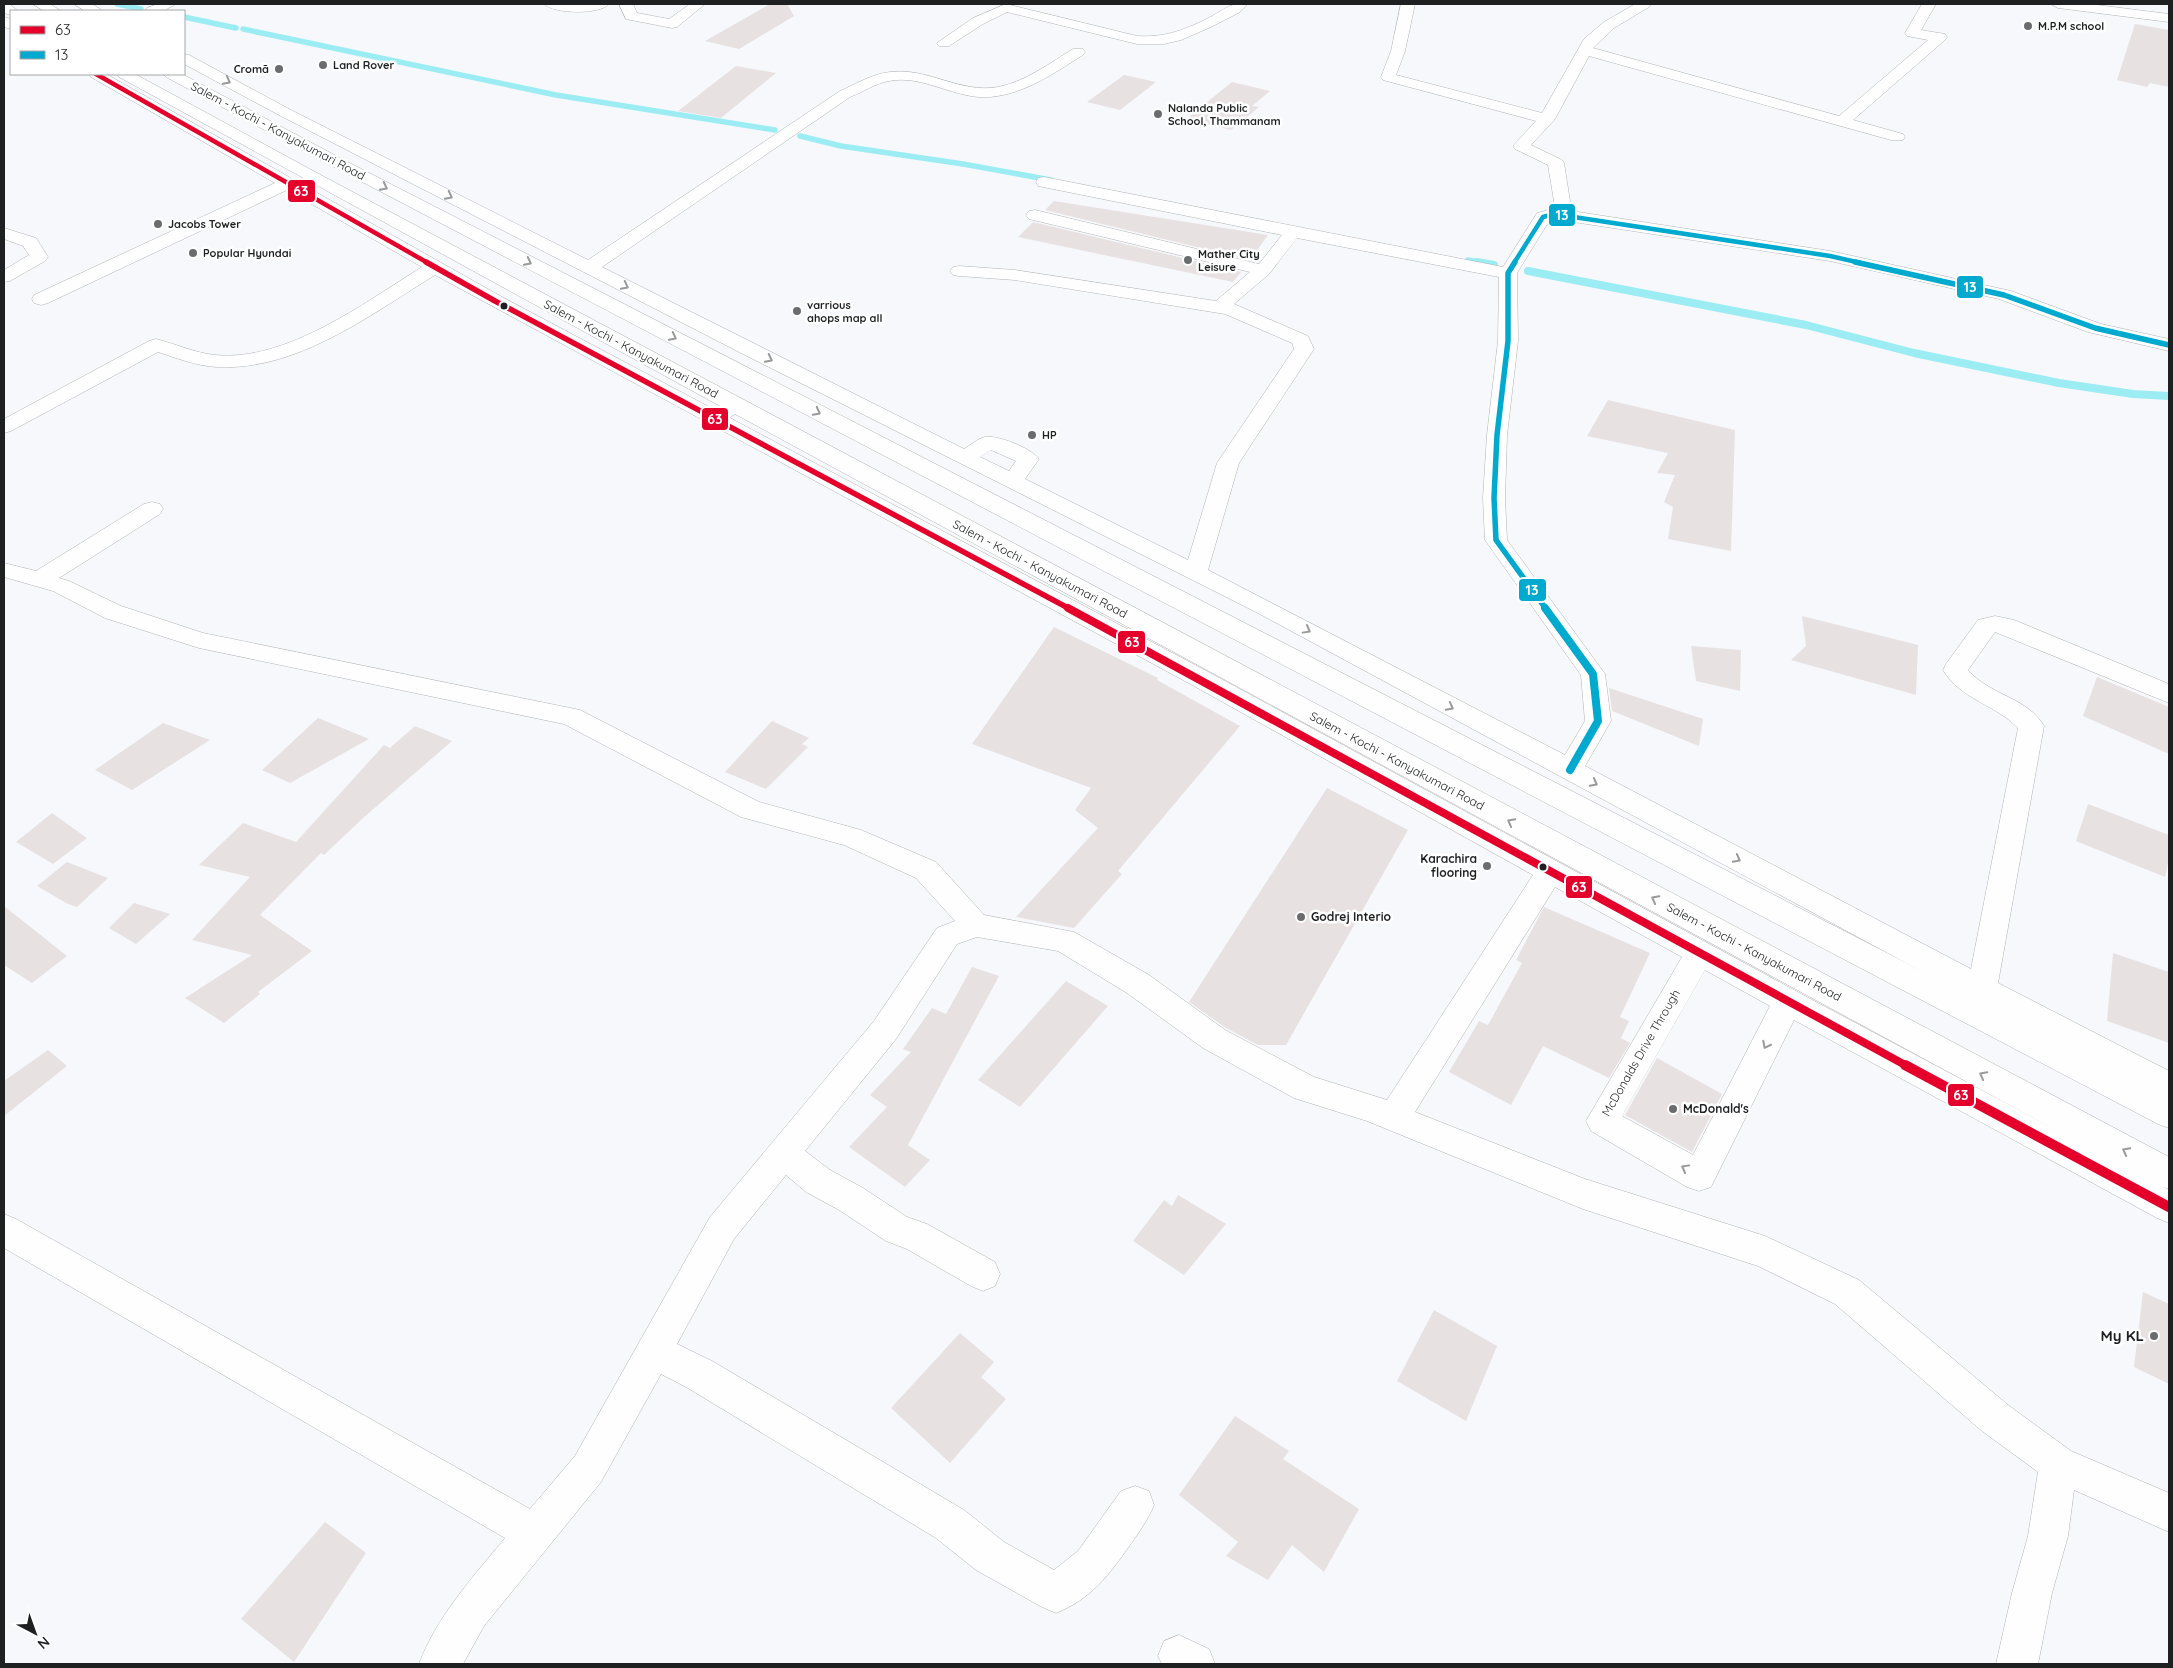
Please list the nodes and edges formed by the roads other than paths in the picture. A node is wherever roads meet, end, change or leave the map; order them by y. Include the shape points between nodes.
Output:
1 (40, 4) edge
2 (81, 4) edge
3 (168, 4) edge
4 (551, 4) edge
5 (602, 4) edge
6 (626, 4) edge
7 (698, 4) edge
8 (1241, 4) edge
9 (1408, 4) edge
10 (1644, 4) edge
11 (1929, 4) edge
12 (2058, 4) edge
13 (1018, 6) edge
14 (52, 10) edge
15 (94, 10) edge
16 (154, 10) edge
17 (2169, 18) edge
18 (1142, 40) junction
19 (944, 44) dead end
20 (1105, 46) dead end
21 (1584, 50) junction
22 (1078, 52) dead end
23 (185, 59) edge
24 (98, 75) edge
25 (126, 75) edge
26 (173, 75) edge
27 (219, 100) junction
28 (190, 110) junction
29 (1547, 119) junction
30 (1843, 121) junction
31 (1897, 137) dead end
32 (1044, 182) dead end
33 (288, 183) junction
34 (1554, 214) junction
35 (1035, 215) dead end
36 (1293, 232) junction
37 (4, 233) edge
38 (435, 267) junction
39 (589, 268) junction
40 (1263, 270) junction
41 (959, 271) dead end
42 (1508, 273) junction
43 (4, 277) edge
44 (41, 299) dead end
45 (1219, 308) junction
46 (2169, 345) edge
47 (735, 405) junction
48 (714, 419) junction
49 (4, 427) edge
50 (965, 457) junction
51 (987, 468) junction
52 (1013, 481) junction
53 (960, 486) junction
54 (152, 509) dead end
55 (4, 570) edge
56 (1196, 572) junction
57 (39, 580) junction
58 (1341, 684) junction
59 (2169, 694) edge
60 (1312, 715) junction
61 (1570, 770) junction
62 (1550, 871) junction
63 (976, 925) junction
64 (1700, 953) junction
65 (1982, 989) junction
66 (1788, 1001) junction
67 (2169, 1086) edge
68 (2169, 1114) edge
69 (1393, 1118) junction
70 (784, 1154) junction
71 (2169, 1174) edge
72 (2169, 1207) edge
73 (4, 1230) edge
74 (983, 1274) dead end
75 (653, 1351) junction
76 (2058, 1464) junction
77 (1135, 1504) dead end
78 (2169, 1513) edge
79 (534, 1533) junction
80 (440, 1664) edge
81 (2017, 1664) edge

1 - 14 main road
2 - 15 main road
3 - 16 main road
4 - 5 main road via 593,8
6 - 7 main road via 631,16 672,24
8 - 18 main road via 1185,33
9 - 29 main road via 1398,51 1388,77
10 - 21 main road via 1609,25
11 - 30 main road via 1912,33 1940,37
12 - 17 main road
13 - 18 main road
13 - 19 main road via 1001,9
18 - 20 main road
21 - 29 main road
21 - 30 main road
22 - 39 main road via 1017,88 988,93 960,90 905,76 890,76 845,94
23 -> 39 main road
24 - 33 main road
25 - 28 main road, Salem - Kochi - Kanyakumari Road
26 - 27 main road, Salem - Kochi - Kanyakumari Road
27 - 28 main road
27 -> 53 main road, Salem - Kochi - Kanyakumari Road
28 - 47 main road, Salem - Kochi - Kanyakumari Road
29 - 34 main road via 1521,146 1556,163 1562,201
30 - 31 main road
32 - 36 main road
33 - 38 main road
33 - 44 main road
34 - 42 main road via 1543,217
34 - 46 main road via 1830,256 2004,295 2095,328
35 - 40 main road
36 - 40 main road
36 - 42 main road
37 - 43 main road via 30,242 38,257
38 - 48 main road
38 - 49 main road via 361,313 284,352 248,360 216,362 156,344
39 -> 50 main road
40 - 45 main road
41 - 45 main road via 1015,275
42 - 61 main road via 1508,342 1497,435 1494,498 1496,540 1593,674 1598,721
45 - 56 main road via 1230,309 1280,330 1300,340 1304,349 1228,463
47 - 48 main road
47 - 60 main road, Salem - Kochi - Kanyakumari Road
48 - 62 main road
50 - 51 main road
50 - 52 main road via 988,443 1028,458
51 - 52 main road
51 - 53 main road
52 - 56 main road
53 - 58 main road, Salem - Kochi - Kanyakumari Road
54 - 57 main road
55 - 57 main road
56 -> 61 main road
57 - 63 main road via 61,586 113,612 199,640 571,716 751,810 852,837 926,870
58 - 60 main road
58 - 68 main road, Salem - Kochi - Kanyakumari Road
59 - 65 main road via 1995,624 1987,626 1955,670 1964,682 2024,716 2031,726
71 -> 60 main road, Salem - Kochi - Kanyakumari Road
61 -> 65 main road
62 - 64 main road
62 - 69 main road
63 - 69 main road via 1064,940 1138,984 1230,1048 1305,1088
63 - 70 main road via 947,936 885,1030
64 - 66 main road
66 -> 64 main road, McDonalds Drive Through via 1699,1176 1602,1121
65 - 67 main road
66 - 72 main road
69 - 76 main road via 1582,1194 1765,1252 1847,1292 1995,1418
70 - 74 main road via 818,1181 898,1230 915,1235
70 - 75 main road via 722,1228
73 - 79 main road
75 - 77 main road via 699,1374 855,1466 950,1524 990,1556 1056,1593 1092,1565
75 - 79 main road via 588,1468
76 - 78 main road
76 - 81 main road via 2048,1536
79 - 80 main road via 470,1612

